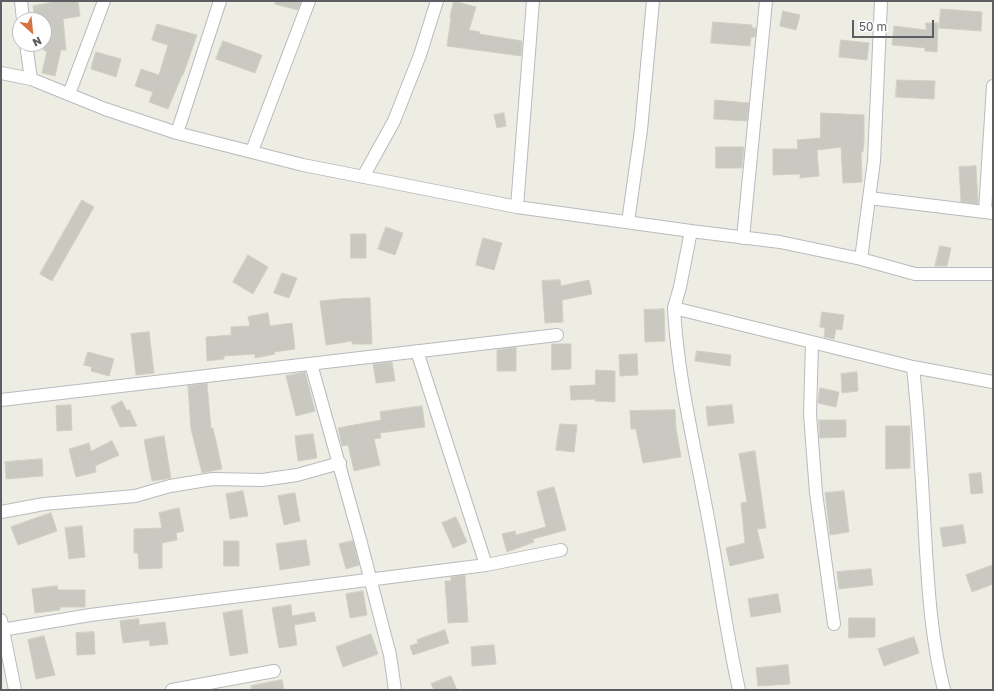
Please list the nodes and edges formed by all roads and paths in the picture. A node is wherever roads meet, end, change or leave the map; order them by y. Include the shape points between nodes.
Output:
1 (20, 1) edge
2 (104, 1) edge
3 (220, 1) edge
4 (309, 1) edge
5 (438, 1) edge
6 (533, 1) edge
7 (653, 1) edge
8 (766, 1) edge
9 (881, 1) edge
10 (22, 12) edge
11 (27, 52) edge
12 (1, 73) edge
13 (31, 79) junction
14 (993, 86) edge
15 (68, 94) junction
16 (177, 133) junction
17 (252, 151) junction
18 (363, 177) junction
19 (869, 198) junction
20 (517, 207) junction
21 (989, 212) edge
22 (628, 222) junction
23 (691, 231) junction
24 (743, 238) junction
25 (861, 259) junction
26 (993, 274) edge
27 (674, 308) junction
28 (556, 334) dead end
29 (812, 343) junction
30 (417, 351) junction
31 (311, 364) junction
32 (913, 367) junction
33 (993, 382) edge
34 (1, 400) edge
35 (340, 463) junction
36 (1, 512) edge
37 (561, 550) dead end
38 (486, 565) junction
39 (370, 579) junction
40 (834, 624) dead end
41 (2, 625) edge
42 (274, 671) dead end
43 (15, 690) edge
44 (172, 690) edge
45 (395, 690) edge
46 (739, 690) edge
47 (944, 690) edge

1 - 10 street
2 - 15 street
3 - 16 street
4 - 17 street
5 - 18 street via 394,121
6 - 20 street
7 - 22 street via 642,130
8 - 24 street
9 - 19 street via 874,161
11 - 13 street
12 - 13 street
13 - 15 street
14 - 21 street
15 - 16 street
16 - 17 street
17 - 18 street
18 - 20 street
19 - 21 street
19 - 25 street
20 - 22 street
22 - 23 street
23 - 24 street
23 - 27 street
24 - 25 street via 780,242
25 - 26 street via 915,274
27 - 29 street
27 - 46 street via 676,346
28 - 30 street
29 - 32 street
29 - 40 street via 810,414 816,493
30 - 31 street
30 - 38 street
31 - 34 street
31 - 35 street
32 - 33 street
32 - 47 street via 929,596 936,660
35 - 36 street via 297,475 262,480 213,479 170,486 135,496 44,504
35 - 39 street
37 - 38 street
38 - 39 street
39 - 41 street
39 - 45 street via 390,654
41 - 43 street
42 - 44 street

